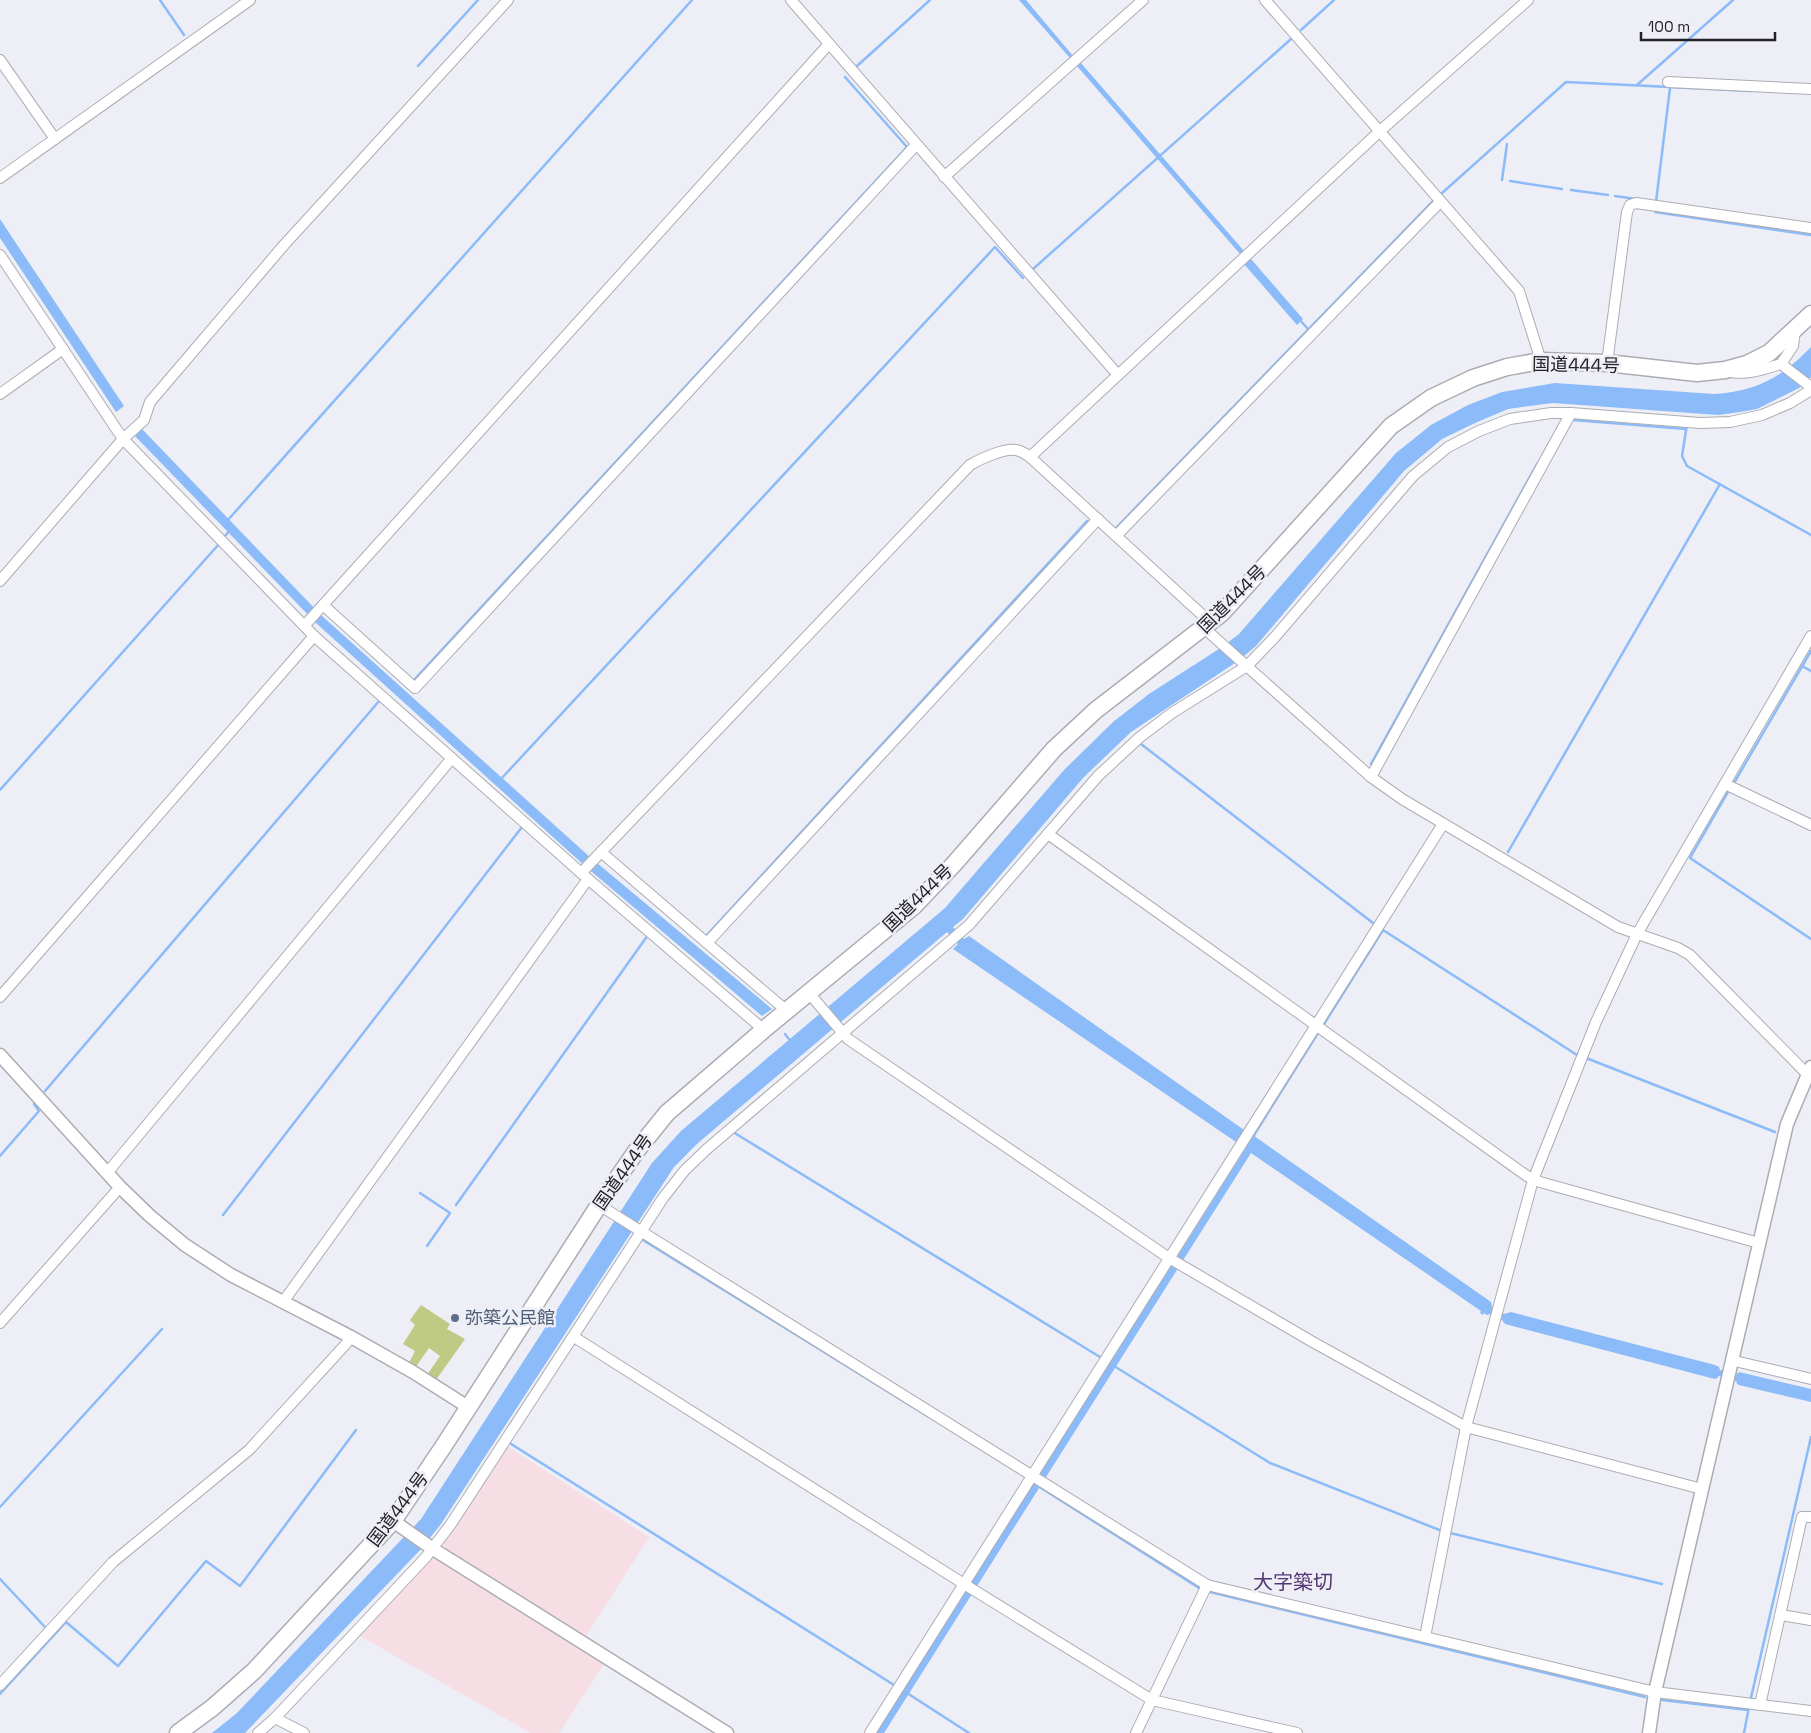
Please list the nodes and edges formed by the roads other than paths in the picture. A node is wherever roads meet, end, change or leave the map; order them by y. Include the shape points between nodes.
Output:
1 (250, 0) edge
2 (508, 0) edge
3 (791, 0) edge
4 (1143, 0) edge
5 (1265, 0) edge
6 (1528, 0) edge
7 (828, 45) junction
8 (0, 60) edge
9 (1668, 82) dead end
10 (1811, 89) edge
11 (1380, 131) junction
12 (55, 138) junction
13 (916, 145) junction
14 (944, 176) junction
15 (0, 178) edge
16 (1440, 202) junction
17 (1811, 228) edge
18 (0, 255) edge
19 (1811, 314) edge
20 (1796, 330) junction
21 (63, 349) junction
22 (1541, 361) junction
23 (1607, 363) junction
24 (1783, 365) junction
25 (1725, 370) junction
26 (1118, 375) junction
27 (1810, 387) edge
28 (0, 394) edge
29 (1570, 413) junction
30 (123, 439) junction
31 (1030, 457) junction
32 (1098, 519) junction
33 (1116, 536) junction
34 (0, 581) edge
35 (321, 606) junction
36 (307, 623) junction
37 (1208, 626) junction
38 (314, 636) junction
39 (1811, 636) edge
40 (1246, 665) junction
41 (452, 758) junction
42 (1371, 777) junction
43 (1725, 784) junction
44 (1443, 824) junction
45 (1811, 825) edge
46 (1048, 834) junction
47 (598, 855) junction
48 (584, 874) junction
49 (1637, 934) junction
50 (707, 943) junction
51 (0, 997) edge
52 (814, 1000) junction
53 (785, 1013) junction
54 (1317, 1026) junction
55 (766, 1029) junction
56 (841, 1032) junction
57 (0, 1055) edge
58 (1810, 1073) edge
59 (107, 1173) junction
60 (1533, 1180) junction
61 (120, 1187) junction
62 (606, 1210) junction
63 (639, 1231) junction
64 (1759, 1243) junction
65 (1174, 1262) junction
66 (283, 1302) junction
67 (0, 1323) edge
68 (351, 1337) junction
69 (574, 1337) junction
70 (1734, 1364) junction
71 (1811, 1379) edge
72 (468, 1407) junction
73 (1466, 1427) junction
74 (1037, 1479) junction
75 (1702, 1489) junction
76 (1811, 1517) edge
77 (398, 1526) junction
78 (430, 1547) junction
79 (1207, 1585) junction
80 (969, 1587) junction
81 (1781, 1615) junction
82 (1811, 1620) edge
83 (1425, 1637) junction
84 (0, 1685) edge
85 (1655, 1692) junction
86 (1152, 1700) junction
87 (1753, 1704) junction
88 (1811, 1712) edge
89 (275, 1718) junction
90 (178, 1733) edge
91 (258, 1733) edge
92 (304, 1733) edge
93 (728, 1733) edge
94 (870, 1733) edge
95 (1136, 1733) edge
96 (1297, 1733) edge
97 (1649, 1733) edge

1 - 12 street
2 - 30 street via 284,245 150,402 144,420
3 - 7 street
4 - 14 street
5 - 11 street
6 - 11 street
7 - 13 street
7 - 35 street
8 - 12 street
9 - 10 street
11 - 16 street
11 - 26 street
12 - 15 street
13 - 14 street
13 - 35 street via 415,688
14 - 26 street
16 - 22 street via 1519,291
16 - 33 street
17 - 23 street via 1630,205
18 - 21 street
19 - 20 highway, 国道444号
20 - 24 street via 1793,346
20 - 25 highway, 国道444号 via 1769,353
21 - 28 street
21 - 30 street
22 - 23 highway, 国道444号
22 - 37 highway, 国道444号 via 1473,378 1431,398 1392,426
23 - 25 highway, 国道444号 via 1697,372
24 - 25 street via 1742,374
24 - 27 street
26 - 31 street
27 - 29 street via 1790,403 1762,415 1730,422
29 - 40 street via 1510,419 1448,447 1413,476 1274,638
29 - 42 street
30 - 34 street
30 - 36 street
31 - 32 street
31 - 47 street via 1017,450 1009,450 970,464
32 - 33 street
32 - 50 street
33 - 37 street
35 - 36 street
36 - 38 street
37 - 40 street via 1218,640
37 - 52 highway, 国道444号 via 1096,710 1054,749 914,906
38 - 41 street
38 - 51 street
39 - 43 street
40 - 42 street
40 - 46 street via 1140,737 1098,776
41 - 48 street
41 - 59 street
42 - 44 street
43 - 45 street
43 - 49 street
44 - 49 street via 1618,927
44 - 54 street
46 - 54 street
46 - 56 street via 956,937
47 - 48 street
47 - 50 street
48 - 55 street
48 - 66 street
49 - 58 street via 1690,955
49 - 60 street via 1596,1022
50 - 53 street
52 - 53 highway, 国道444号
52 - 56 street
53 - 55 highway, 国道444号
54 - 60 street
54 - 65 street via 1248,1134
55 - 62 highway, 国道444号 via 668,1113 637,1150
56 - 63 street via 696,1159
56 - 65 street
57 - 59 street
58 - 64 street via 1787,1124
59 - 61 street
60 - 64 street
60 - 73 street
61 - 66 street via 185,1244 231,1275
61 - 67 street
62 - 63 street
62 - 72 highway, 国道444号
63 - 69 street
63 - 74 street
64 - 70 street
65 - 73 street
65 - 74 street
66 - 68 street
68 - 72 street
68 - 84 street via 249,1450 113,1562
69 - 78 street via 451,1524
69 - 80 street
70 - 71 street
70 - 75 street via 1726,1384
72 - 77 highway, 国道444号
73 - 75 street
73 - 83 street
74 - 79 street
74 - 80 street
75 - 85 street
76 - 81 street via 1802,1517
77 - 78 street
77 - 90 highway, 国道444号 via 254,1670
78 - 89 street
78 - 93 street
79 - 83 street
79 - 86 street
80 - 86 street
80 - 94 street
81 - 82 street
81 - 87 street
83 - 85 street
85 - 87 street
85 - 97 street
86 - 95 street
86 - 96 street
87 - 88 street
89 - 91 street
89 - 92 street

